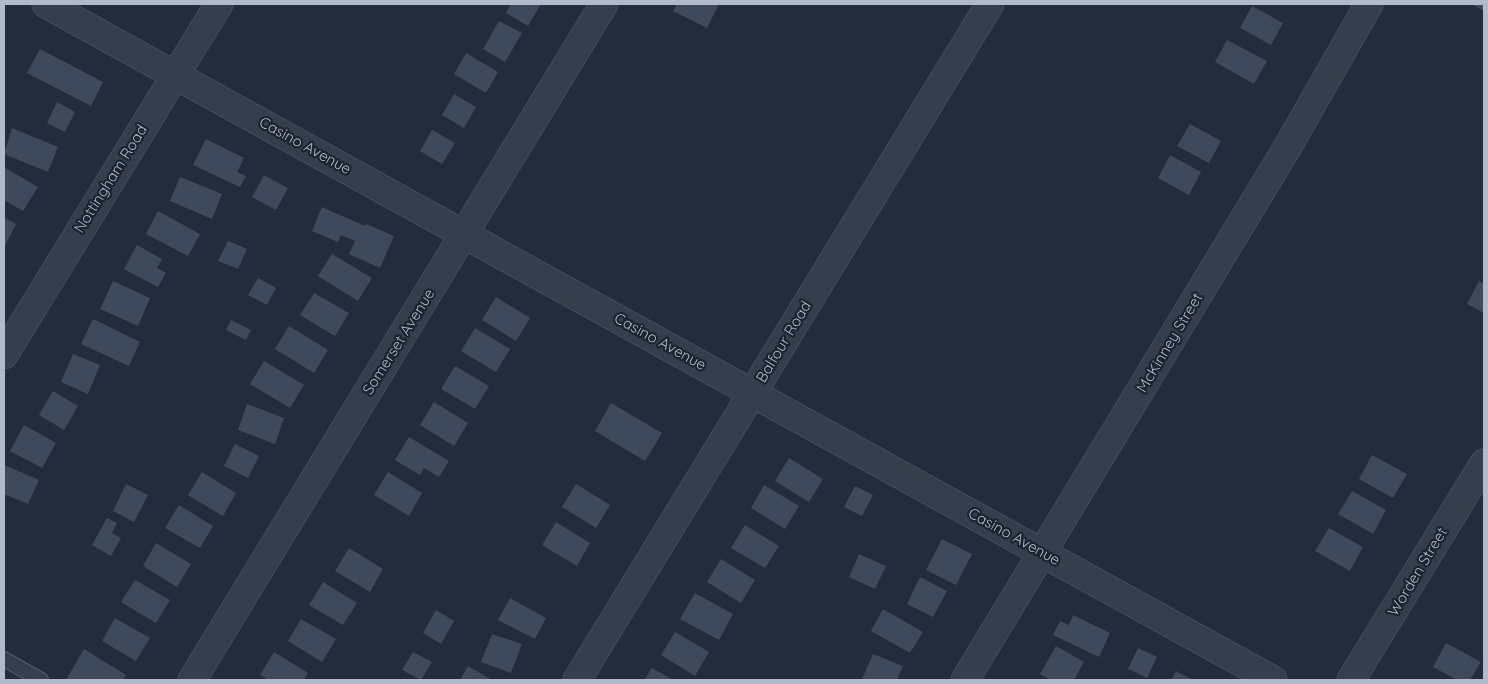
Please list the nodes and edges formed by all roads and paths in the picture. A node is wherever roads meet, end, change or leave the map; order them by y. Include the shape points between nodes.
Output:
1 (46, 4) edge
2 (219, 4) edge
3 (604, 4) edge
4 (990, 4) edge
5 (1369, 4) edge
6 (175, 75) junction
7 (465, 234) junction
8 (4, 354) edge
9 (753, 394) junction
10 (1484, 463) edge
11 (1043, 553) junction
12 (4, 659) edge
13 (42, 680) edge
14 (192, 680) edge
15 (577, 680) edge
16 (965, 680) edge
17 (1273, 680) edge
18 (1351, 680) edge

1 - 6 street, Casino Avenue
2 - 6 street, Nottingham Road
3 - 7 street, Somerset Avenue
4 - 9 street, Balfour Road
5 - 11 street, McKinney Street via 1287,148
6 - 7 street, Casino Avenue
6 - 8 street, Nottingham Road
7 - 9 street, Casino Avenue
7 - 14 street, Somerset Avenue
9 - 11 street, Casino Avenue
9 - 15 street, Balfour Road
10 - 18 street, Worden Street
11 - 16 street, McKinney Street
11 - 17 street, Casino Avenue
12 - 13 lane

